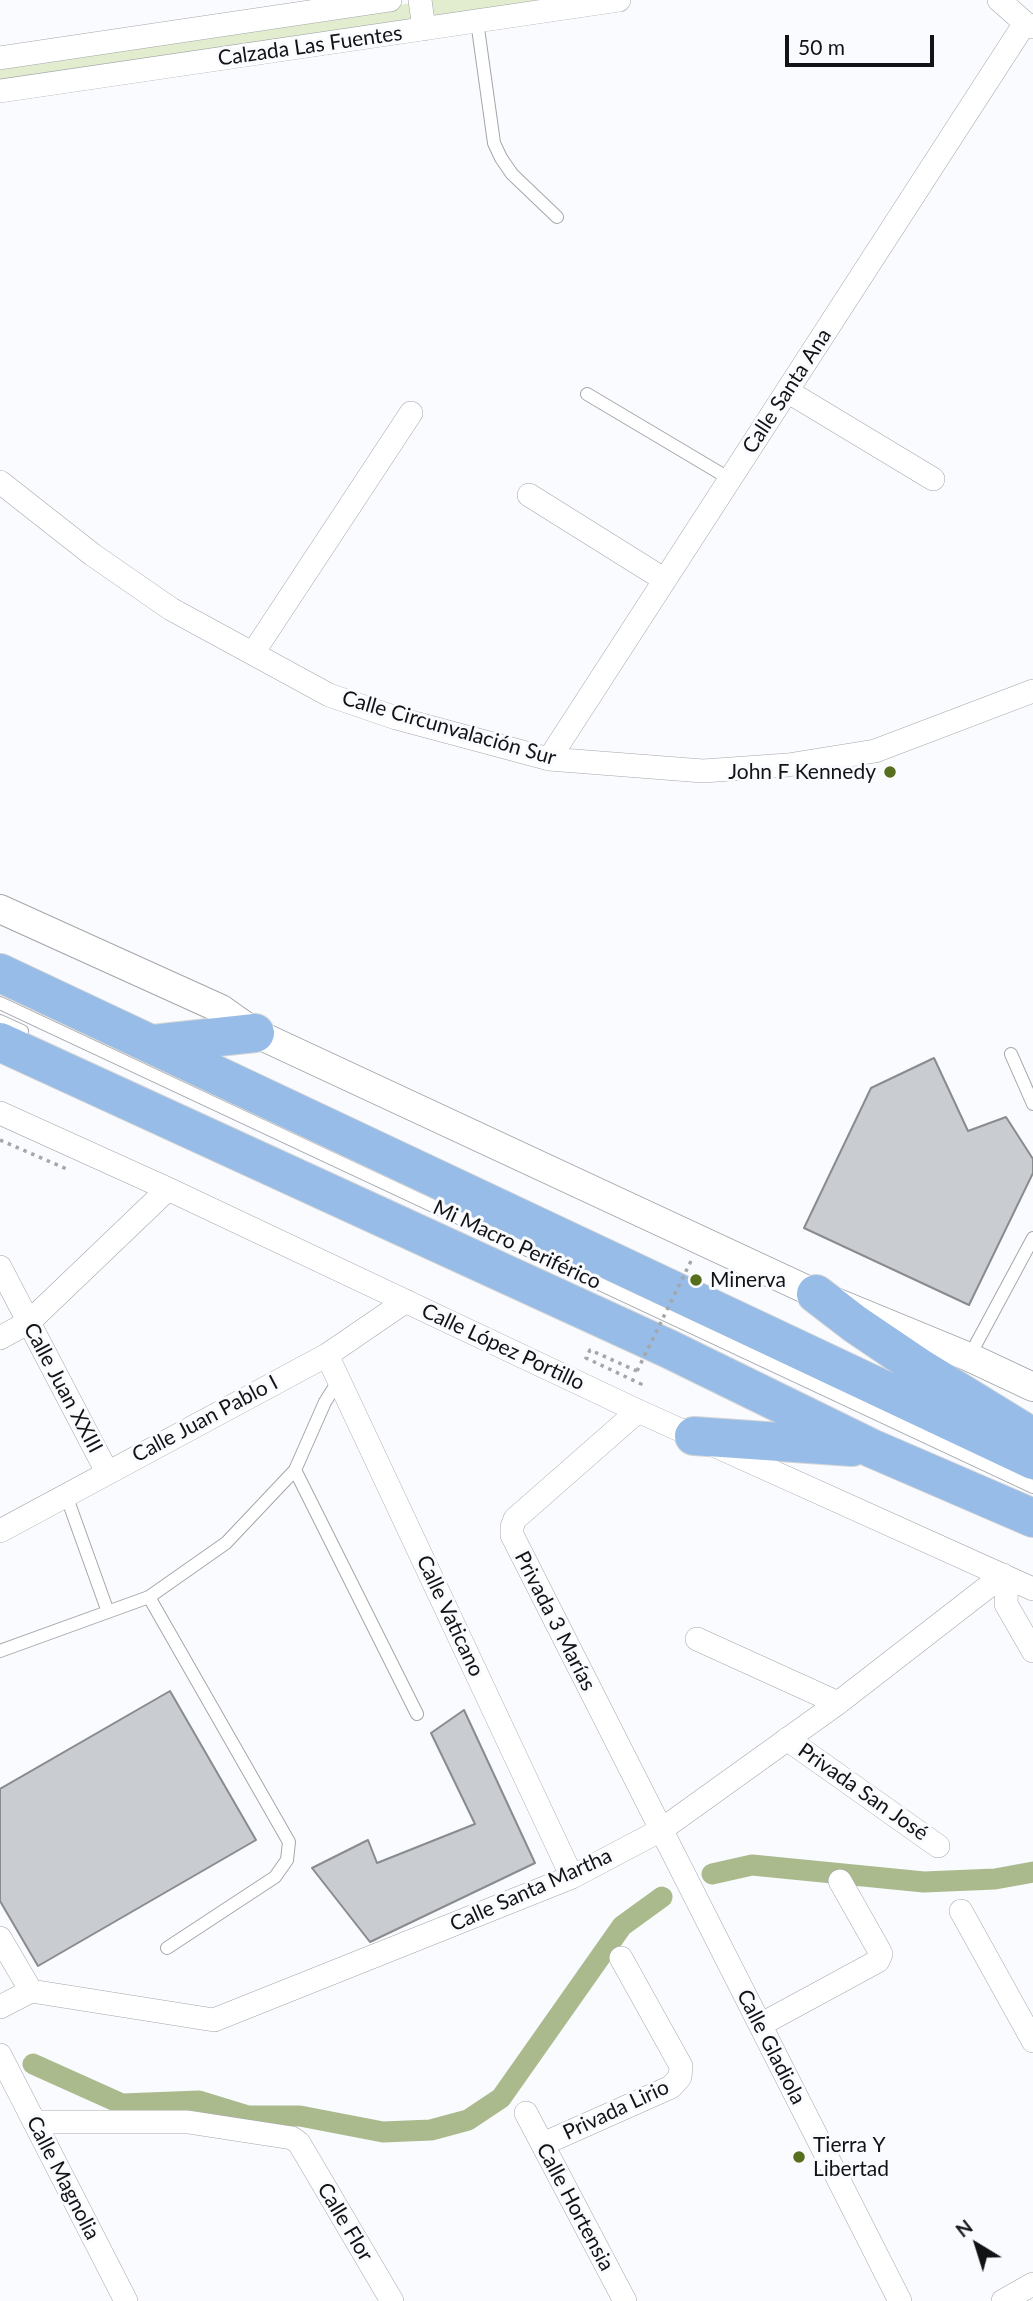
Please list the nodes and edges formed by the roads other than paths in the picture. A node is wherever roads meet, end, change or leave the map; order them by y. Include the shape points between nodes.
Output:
1 (387, 0) edge
2 (420, 0) edge
3 (619, 0) edge
4 (999, 0) edge
5 (477, 21) junction
6 (1029, 25) edge
7 (424, 29) junction
8 (0, 58) edge
9 (0, 91) edge
10 (557, 217) dead end
11 (787, 391) junction
12 (587, 394) dead end
13 (411, 413) dead end
14 (730, 479) junction
15 (933, 479) dead end
16 (2, 490) edge
17 (529, 495) dead end
18 (665, 580) junction
19 (253, 653) junction
20 (1033, 691) edge
21 (549, 759) junction
22 (0, 909) edge
23 (0, 973) edge
24 (0, 1003) edge
25 (0, 1021) edge
26 (255, 1033) junction
27 (38, 1038) dead end
28 (0, 1042) edge
29 (153, 1044) junction
30 (1011, 1054) dead end
31 (1033, 1104) edge
32 (0, 1113) edge
33 (169, 1189) junction
34 (1033, 1238) edge
35 (0, 1267) edge
36 (816, 1294) junction
37 (405, 1301) junction
38 (29, 1322) junction
39 (0, 1338) edge
40 (327, 1354) junction
41 (969, 1357) junction
42 (339, 1380) junction
43 (1033, 1387) edge
44 (638, 1410) junction
45 (694, 1436) junction
46 (1029, 1442) edge
47 (871, 1448) junction
48 (295, 1470) junction
49 (107, 1472) junction
50 (1033, 1487) edge
51 (66, 1495) junction
52 (1033, 1518) edge
53 (0, 1531) edge
54 (1005, 1576) junction
55 (1033, 1589) edge
56 (149, 1597) junction
57 (108, 1612) junction
58 (696, 1639) dead end
59 (0, 1651) edge
60 (1033, 1651) edge
61 (838, 1703) junction
62 (417, 1714) dead end
63 (788, 1739) junction
64 (661, 1830) junction
65 (938, 1846) dead end
66 (572, 1877) junction
67 (840, 1881) dead end
68 (961, 1912) dead end
69 (0, 1938) edge
70 (167, 1948) dead end
71 (621, 1958) dead end
72 (31, 1991) junction
73 (0, 2007) edge
74 (760, 2025) junction
75 (1033, 2041) edge
76 (0, 2055) edge
77 (526, 2113) dead end
78 (35, 2122) junction
79 (543, 2144) junction
80 (1033, 2284) edge
81 (126, 2301) edge
82 (392, 2301) edge
83 (625, 2301) edge
84 (900, 2301) edge
85 (1003, 2301) edge

1 - 8 street, Calzada Las Fuentes
2 - 7 street
3 - 5 street, Calzada Las Fuentes
4 - 6 street
5 - 7 street, Calzada Las Fuentes
5 - 10 lane via 500,159
6 - 11 street, Calle Santa Ana
7 - 9 street, Calzada Las Fuentes
11 - 14 street, Calle Santa Ana
11 - 15 street
12 - 14 lane
13 - 19 street
14 - 18 street, Calle Santa Ana
16 - 19 street, Calle Circunvalación Sur via 172,609
17 - 18 street
18 - 21 street, Calle Santa Ana
19 - 21 street, Calle Circunvalación Sur via 329,695
20 - 21 street, Calle Circunvalación Sur via 875,751 788,765 703,771
22 - 26 street via 221,1009
23 - 29 highway
24 - 50 lane, Mi Macro Periférico
25 - 27 lane
26 - 29 highway
26 - 36 street
28 - 47 highway via 669,1349
29 - 46 highway via 725,1315 774,1322 842,1349 986,1416
30 - 31 lane
32 - 33 street, Calle López Portillo
33 - 37 street, Calle López Portillo
33 - 38 street
34 - 41 lane
35 - 38 street, Calle Juan XXIII
36 - 41 street
36 - 46 highway
37 - 40 street, Calle Juan Pablo I
37 - 44 street, Calle López Portillo
38 - 39 street
38 - 49 street, Calle Juan XXIII
40 - 42 street, Calle Vaticano
40 - 49 street, Calle Juan Pablo I
41 - 43 street
42 - 48 lane
42 - 66 street, Calle Vaticano
44 - 45 street, Calle López Portillo
44 - 64 street, Privada 3 Marías via 515,1519 512,1527 515,1542
45 - 47 highway
45 - 54 street, Calle López Portillo
47 - 52 highway
48 - 56 lane via 226,1543
48 - 62 lane
49 - 51 street, Calle Juan Pablo I
51 - 53 street, Calle Juan Pablo I
51 - 57 lane
54 - 55 street, Calle López Portillo
54 - 60 street via 1006,1604
54 - 61 street, Calle Santa Martha
56 - 57 lane
56 - 70 lane via 289,1842 287,1860 275,1877
57 - 59 lane
58 - 61 street
61 - 63 street, Calle Santa Martha
63 - 64 street, Calle Santa Martha
63 - 65 street, Privada San José
64 - 66 street, Calle Santa Martha
64 - 74 street, Calle Gladiola
66 - 72 street, Calle Santa Martha via 214,2020
67 - 74 street via 881,1954 878,1961
68 - 75 street
69 - 72 street
71 - 79 street, Privada Lirio via 681,2066 680,2077 671,2087
72 - 73 street
74 - 84 street, Calle Gladiola
76 - 78 street, Calle Magnolia
77 - 79 street, Calle Hortensia
78 - 81 street, Calle Magnolia
78 - 82 street, Calle Flor via 201,2122 283,2135 299,2143
79 - 83 street, Calle Hortensia
80 - 85 street

